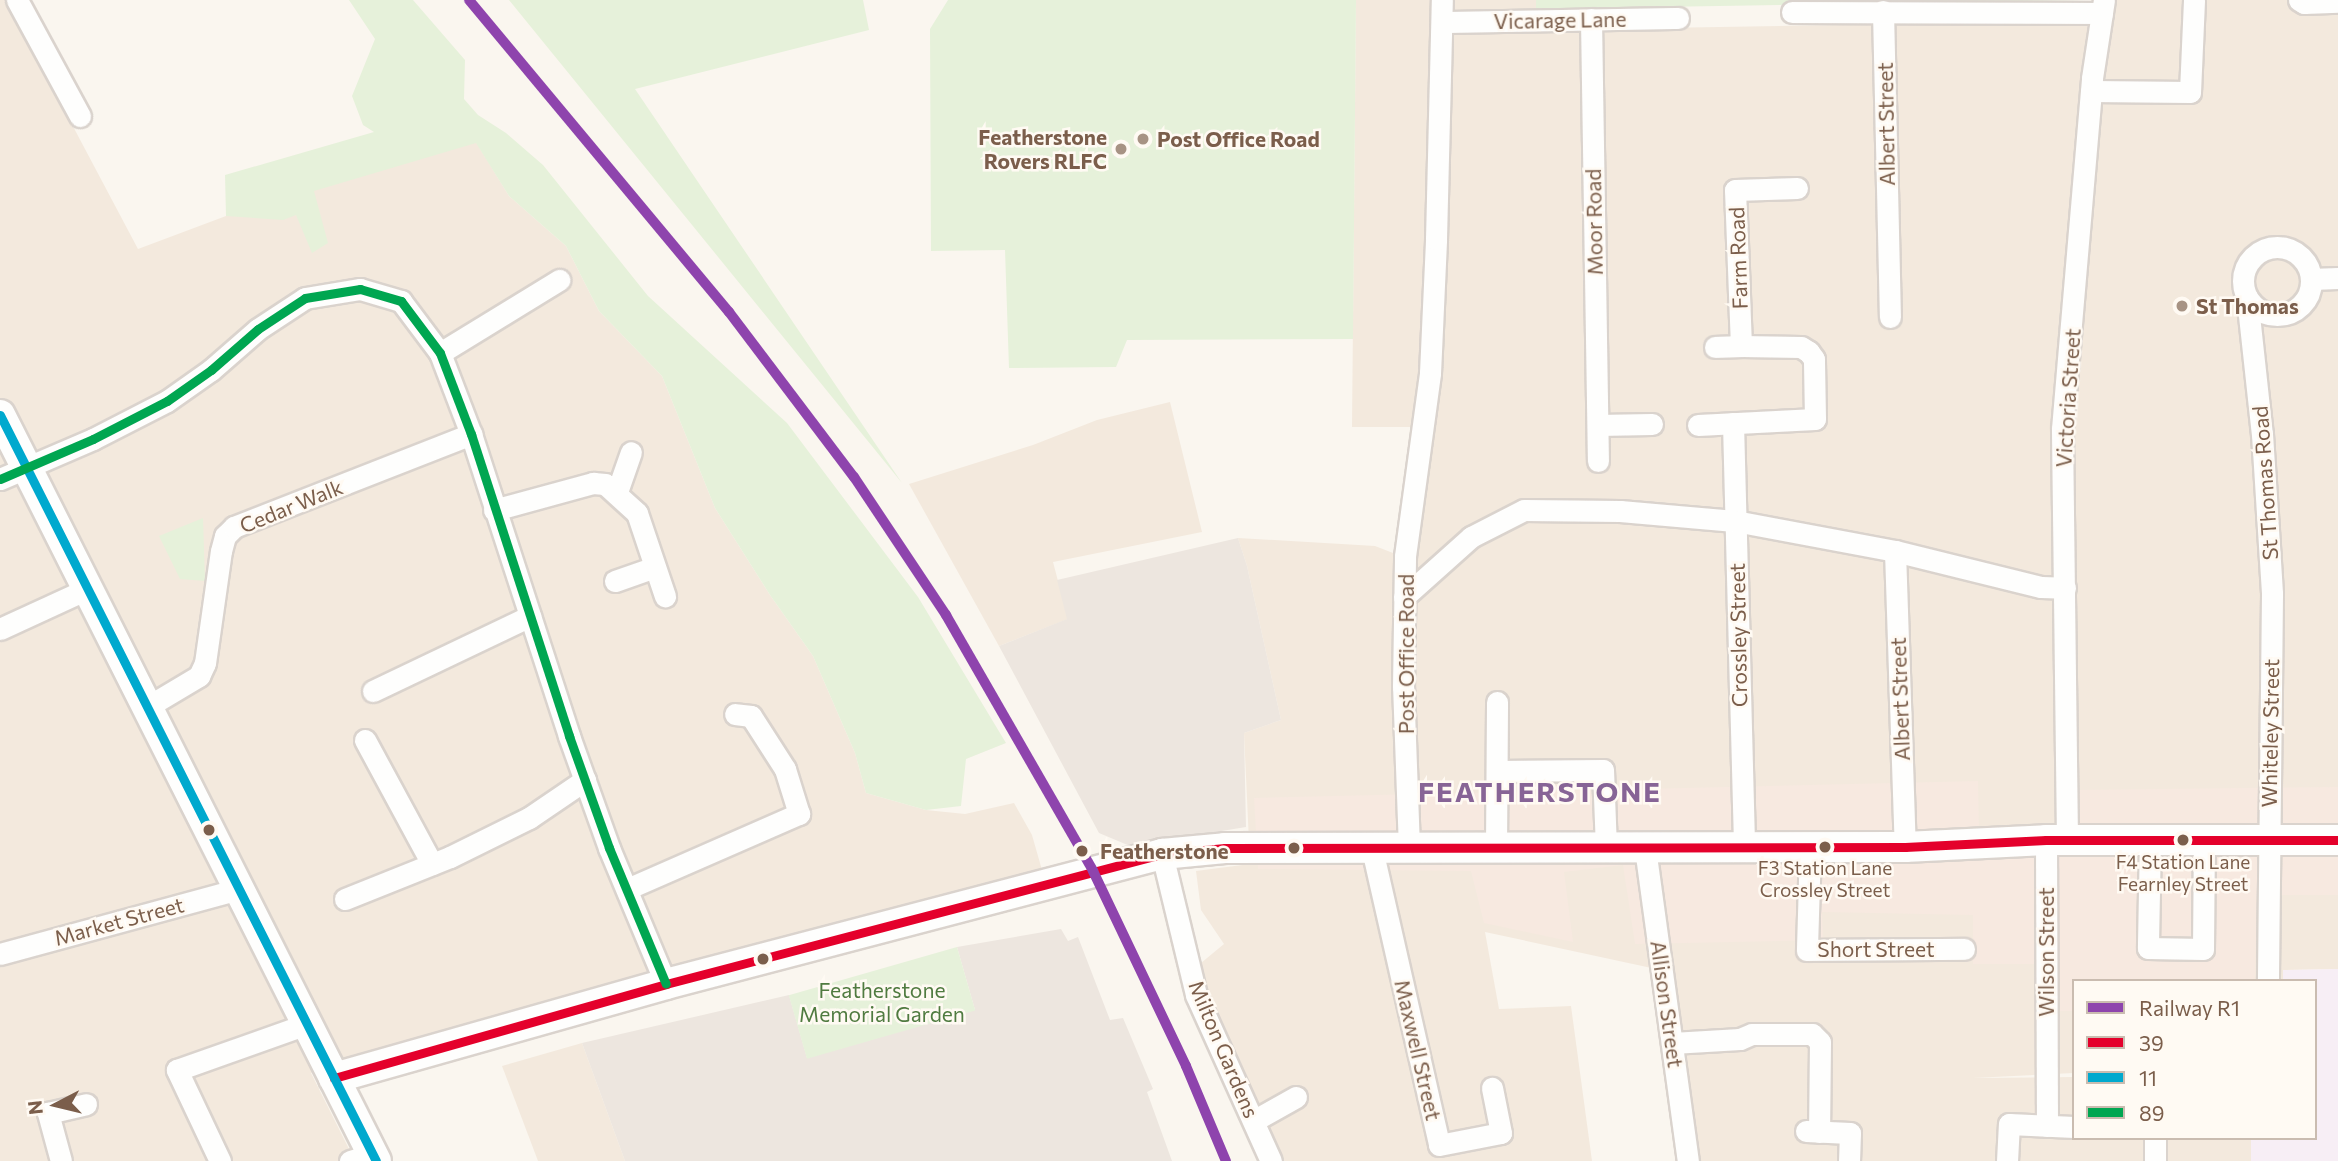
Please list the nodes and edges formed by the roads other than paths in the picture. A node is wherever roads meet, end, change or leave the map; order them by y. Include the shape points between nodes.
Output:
1 (17, 0) edge
2 (1441, 0) edge
3 (2194, 0) edge
4 (2299, 0) edge
5 (2338, 2) edge
6 (2103, 7) edge
7 (1883, 11) junction
8 (1792, 12) dead end
9 (1678, 18) dead end
10 (1591, 19) junction
11 (1443, 22) junction
12 (2091, 92) junction
13 (80, 116) dead end
14 (1797, 188) dead end
15 (2338, 278) edge
16 (2311, 279) junction
17 (559, 280) dead end
18 (2247, 297) junction
19 (2268, 314) junction
20 (1890, 317) dead end
21 (2253, 338) junction
22 (1741, 346) junction
23 (1715, 347) dead end
24 (440, 353) junction
25 (0, 415) edge
26 (1733, 423) junction
27 (1652, 424) dead end
28 (1598, 425) junction
29 (1698, 425) dead end
30 (471, 434) junction
31 (631, 452) dead end
32 (1598, 461) dead end
33 (13, 473) edge
34 (617, 492) junction
35 (494, 510) junction
36 (1735, 521) junction
37 (1895, 551) junction
38 (655, 567) junction
39 (615, 581) dead end
40 (2065, 588) junction
41 (87, 589) junction
42 (665, 596) dead end
43 (1405, 597) junction
44 (530, 616) junction
45 (2272, 628) joint
46 (0, 629) edge
47 (373, 691) dead end
48 (1497, 702) dead end
49 (147, 707) junction
50 (735, 714) dead end
51 (365, 740) dead end
52 (1497, 771) junction
53 (585, 780) junction
54 (2150, 839) junction
55 (2204, 839) junction
56 (2268, 839) junction
57 (2338, 839) edge
58 (2057, 840) junction
59 (1905, 846) junction
60 (1744, 847) junction
61 (1810, 847) junction
62 (1409, 848) junction
63 (1606, 848) junction
64 (1646, 848) junction
65 (1372, 849) junction
66 (1496, 849) junction
67 (1162, 854) junction
68 (432, 864) junction
69 (239, 889) junction
70 (626, 889) junction
71 (345, 899) dead end
72 (1964, 949) dead end
73 (0, 954) edge
74 (2268, 979) edge
75 (666, 984) junction
76 (307, 1024) junction
77 (1672, 1043) junction
78 (334, 1078) junction
79 (1492, 1088) dead end
80 (1296, 1097) dead end
81 (86, 1104) dead end
82 (1255, 1120) junction
83 (2047, 1126) junction
84 (2072, 1127) edge
85 (2155, 1140) edge
86 (367, 1159) edge
87 (61, 1161) edge
88 (220, 1161) edge
89 (1271, 1161) edge
90 (1688, 1161) edge
91 (1849, 1161) edge
92 (2007, 1161) edge
93 (2155, 1161) edge

1 - 13 street
2 - 11 street, Post Office Road
3 - 12 street via 2190,92
4 - 5 street
6 - 7 street
6 - 12 street, Victoria Street
7 - 8 street
7 - 20 street, Albert Street via 1879,279
9 - 10 street, Vicarage Lane
10 - 11 street, Vicarage Lane
10 - 28 street, Moor Road
11 - 43 street, Post Office Road via 1430,373 1406,547
12 - 40 street, Victoria Street via 2062,429
14 - 22 street, Farm Road via 1735,190
15 - 16 street
16 - 18 street, St Thomas Road via 2303,258 2294,252 2263,250 2244,276
16 - 19 street via 2299,308
17 - 24 street
18 - 19 street
18 - 21 street, St Thomas Road
19 - 21 street
21 - 45 street, St Thomas Road
22 - 23 street
22 - 26 street via 1801,347 1809,352 1814,359 1815,419
24 - 30 street
24 - 33 street via 401,301 360,289 304,298 167,401
25 - 33 main road
26 - 29 street
26 - 36 street, Crossley Street
27 - 28 street
28 - 32 street, Moor Road
30 - 35 street
30 - 49 street, Cedar Walk via 234,527 220,551 205,663 199,676
31 - 34 street
33 - 41 main road
34 - 35 street via 593,483
34 - 38 street via 637,513
35 - 44 street
36 - 37 street
36 - 43 street via 1620,510 1524,510 1471,537
36 - 60 street, Crossley Street
37 - 40 street via 2041,587
37 - 59 street, Albert Street
38 - 39 street
38 - 42 street
40 - 58 street, Victoria Street
41 - 46 street
41 - 49 main road
43 - 62 street, Post Office Road
44 - 47 street
44 - 53 street
45 - 56 street, Whiteley Street
48 - 52 street
49 - 69 main road
50 - 70 street via 751,716 785,769 799,814
51 - 68 street
52 - 63 street via 1603,770
52 - 66 street
53 - 68 street via 529,818
53 - 70 street
54 - 55 main road
54 - 55 street via 2148,948 2203,949
54 - 58 main road
55 - 56 main road
56 - 57 main road
56 - 74 street, Whiteley Street
58 - 59 main road
58 - 83 street, Wilson Street
59 - 61 main road
60 - 61 main road
60 - 64 main road
61 - 72 street, Short Street via 1807,950
62 - 65 main road
62 - 66 main road
63 - 64 main road
63 - 66 main road
64 - 77 street, Allison Street
65 - 67 main road via 1225,848
65 - 79 street, Maxwell Street via 1439,1144 1501,1133
67 - 75 main road
67 - 82 street, Milton Gardens via 1196,995
68 - 71 street
69 - 73 street, Market Street
69 - 76 main road
70 - 75 street
75 - 78 main road
76 - 78 main road
76 - 88 street via 177,1070
77 - 90 street, Allison Street
77 - 91 street via 1740,1039 1752,1034 1812,1034 1820,1042 1812,1132 1850,1133
78 - 86 main road
80 - 82 street
81 - 87 street via 48,1113
82 - 89 street, Milton Gardens
83 - 84 street
83 - 92 street via 2009,1124
85 - 93 street

